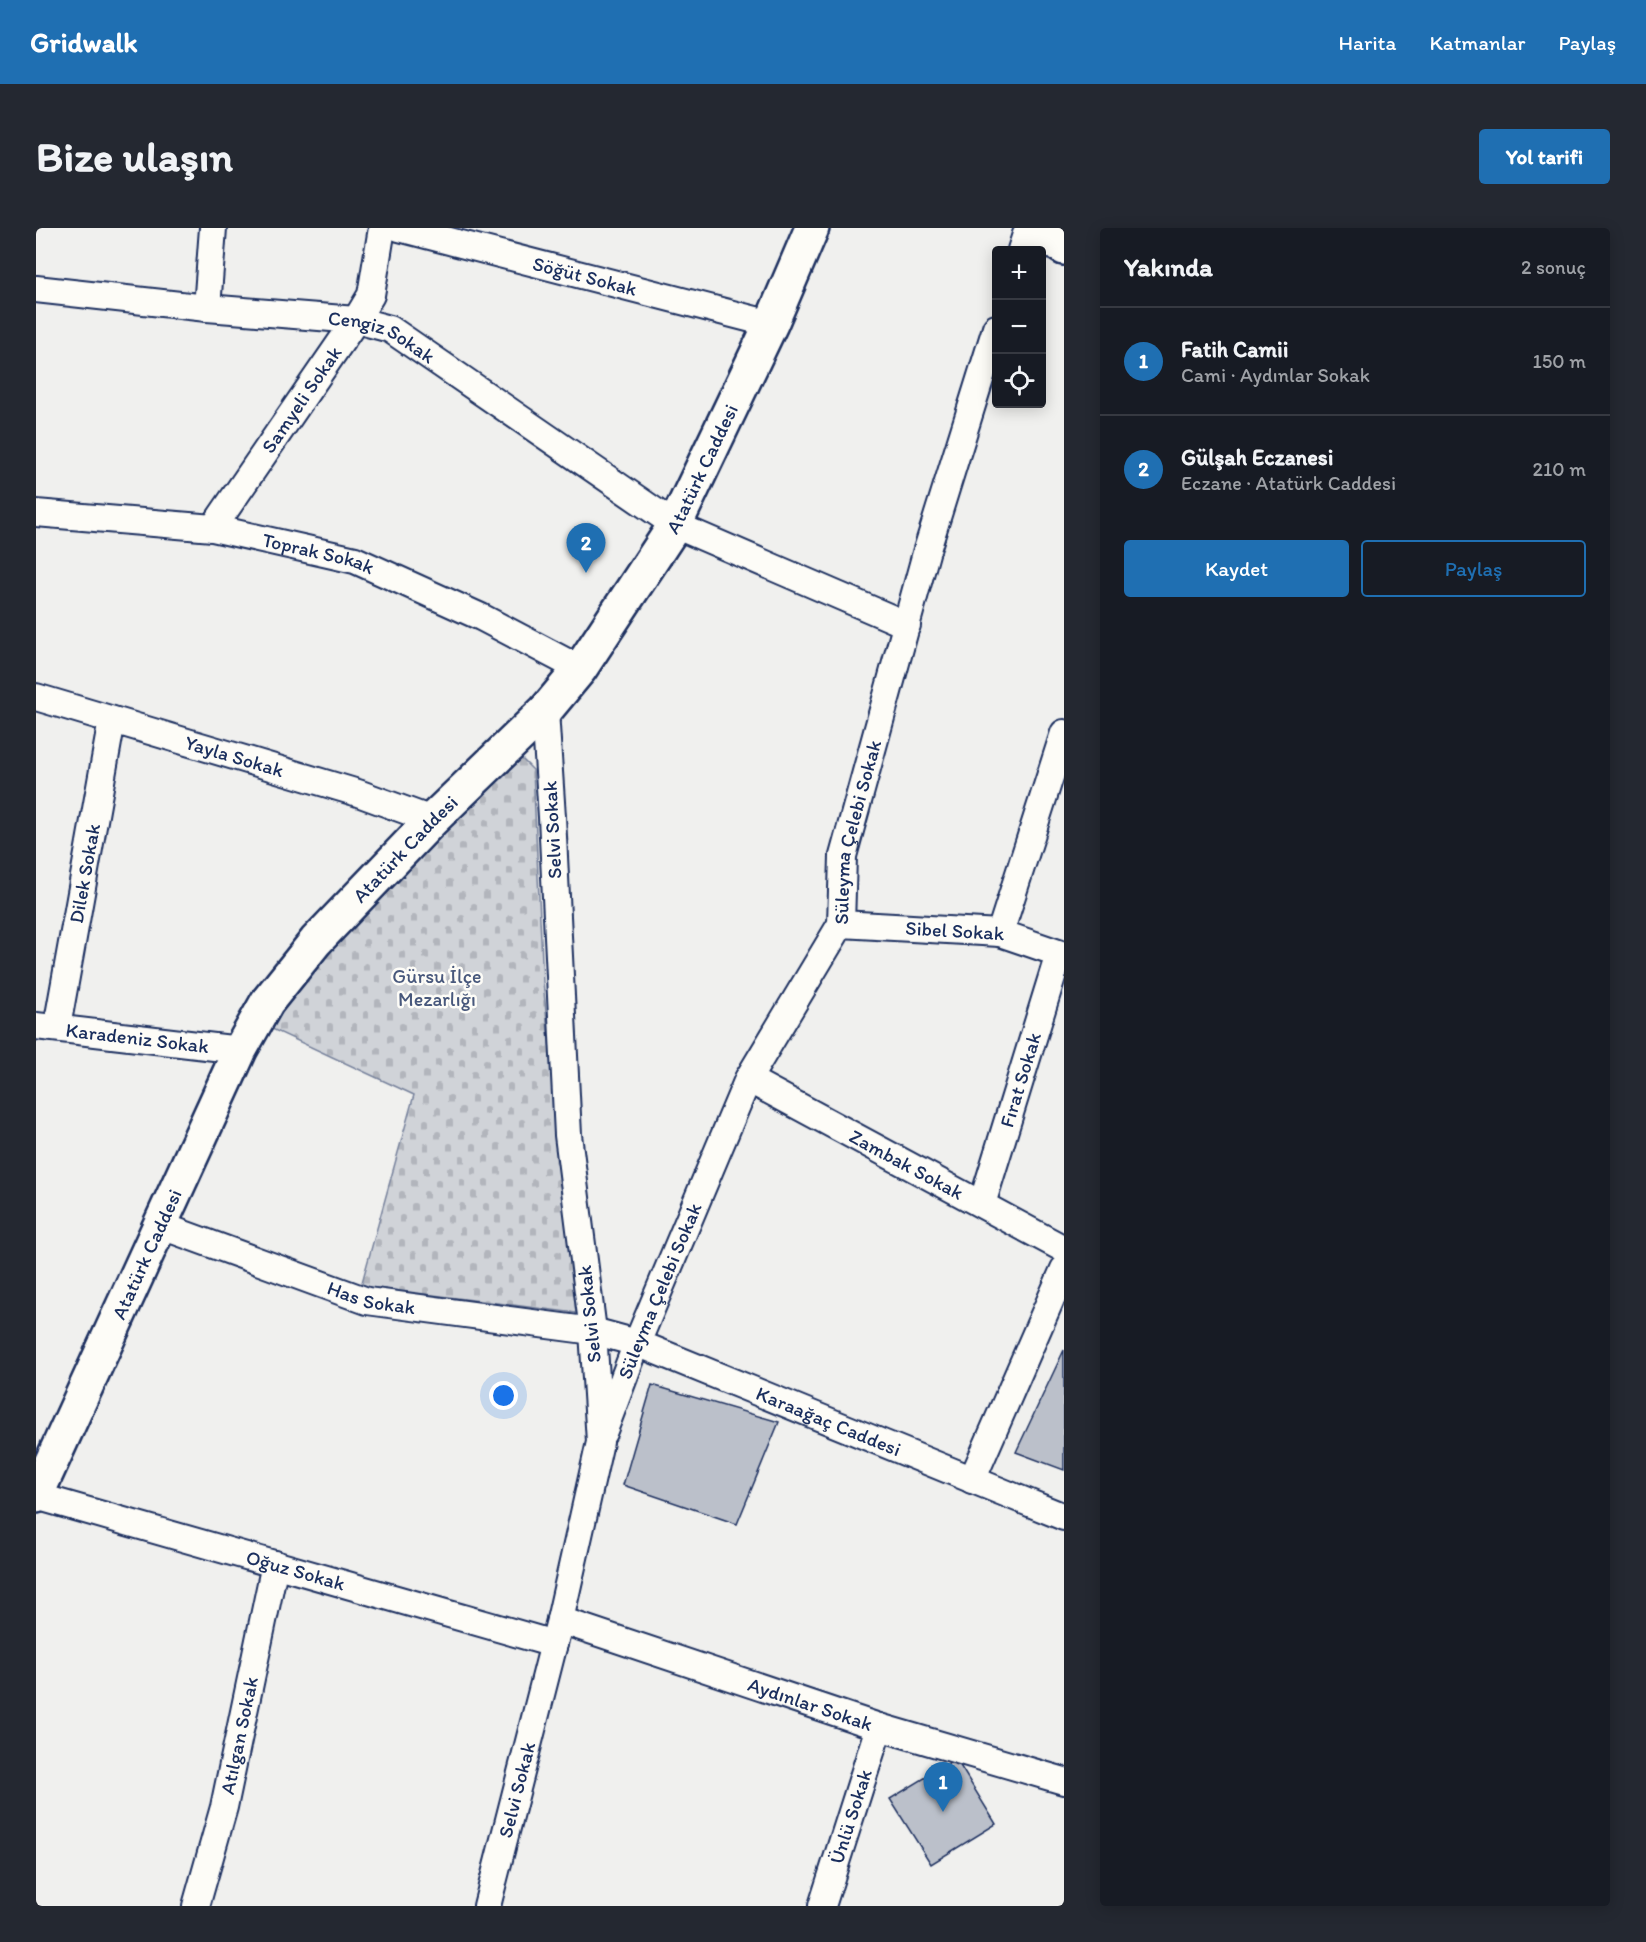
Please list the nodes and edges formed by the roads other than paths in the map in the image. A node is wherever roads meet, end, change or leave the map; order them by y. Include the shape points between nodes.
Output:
1 (213, 228) edge
2 (382, 228) edge
3 (399, 228) edge
4 (812, 228) edge
5 (1028, 228) edge
6 (1033, 228) edge
7 (1022, 246) edge
8 (1064, 248) edge
9 (36, 289) edge
10 (207, 308) junction
11 (356, 321) junction
12 (771, 324) junction
13 (992, 341) edge
14 (36, 513) edge
15 (675, 525) junction
16 (213, 528) junction
17 (907, 625) junction
18 (580, 669) junction
19 (36, 697) edge
20 (545, 711) junction
21 (112, 720) junction
22 (1064, 734) edge
23 (432, 820) junction
24 (841, 924) junction
25 (1000, 933) junction
26 (1062, 955) edge
27 (46, 1027) edge
28 (240, 1050) junction
29 (748, 1079) junction
30 (982, 1204) junction
31 (159, 1225) junction
32 (1064, 1249) edge
33 (1064, 1269) edge
34 (593, 1331) junction
35 (637, 1343) junction
36 (600, 1442) junction
37 (972, 1480) junction
38 (36, 1496) edge
39 (1064, 1517) edge
40 (274, 1564) junction
41 (560, 1620) junction
42 (554, 1644) junction
43 (879, 1726) junction
44 (1064, 1781) edge
45 (196, 1906) edge
46 (487, 1906) edge
47 (822, 1906) edge

1 - 10 street
2 - 11 street, Samyeli Sokak via 370,295
3 - 12 street, Söğüt Sokak
4 - 12 main road, Atatürk Caddesi
5 - 7 street
6 - 8 main road
9 - 10 street, Cengiz Sokak
10 - 11 street, Cengiz Sokak
11 - 15 street, Cengiz Sokak via 390,329
11 - 16 street, Samyeli Sokak
12 - 15 main road, Atatürk Caddesi
13 - 17 street, Süleyma Çelebi Sokak
14 - 16 street, Toprak Sokak
15 - 17 street, Cengiz Sokak
15 - 18 main road, Atatürk Caddesi
16 - 18 street, Toprak Sokak via 355,560 481,617
17 - 24 street, Süleyma Çelebi Sokak via 843,856
18 - 20 main road, Atatürk Caddesi
19 - 21 street, Yayla Sokak
20 - 23 main road, Atatürk Caddesi
20 - 34 street, Selvi Sokak via 568,1135
21 - 23 street, Yayla Sokak via 358,793
21 - 27 street, Dilek Sokak
22 - 25 street
23 - 28 main road, Atatürk Caddesi via 316,941 267,1002
24 - 25 street, Sibel Sokak
24 - 29 street, Süleyma Çelebi Sokak
25 - 26 street, Sibel Sokak
26 - 30 street, Fırat Sokak
27 - 28 street, Karadeniz Sokak
28 - 31 main road, Atatürk Caddesi
29 - 30 street, Zambak Sokak
29 - 35 street, Süleyma Çelebi Sokak
30 - 32 street, Zambak Sokak
31 - 34 street, Has Sokak via 368,1301
31 - 38 main road, Atatürk Caddesi
33 - 37 street
34 - 35 street, Karaağaç Caddesi
34 - 36 street, Selvi Sokak
35 - 36 street, Süleyma Çelebi Sokak
35 - 37 street, Karaağaç Caddesi
36 - 41 street, Selvi Sokak
37 - 39 street, Karaağaç Caddesi
38 - 40 street, Oğuz Sokak
40 - 42 street, Oğuz Sokak
40 - 45 street, Atılgan Sokak via 224,1807
41 - 42 street, Selvi Sokak
41 - 43 street, Aydınlar Sokak
42 - 46 street, Selvi Sokak
43 - 44 street, Aydınlar Sokak
43 - 47 street, Ünlü Sokak

